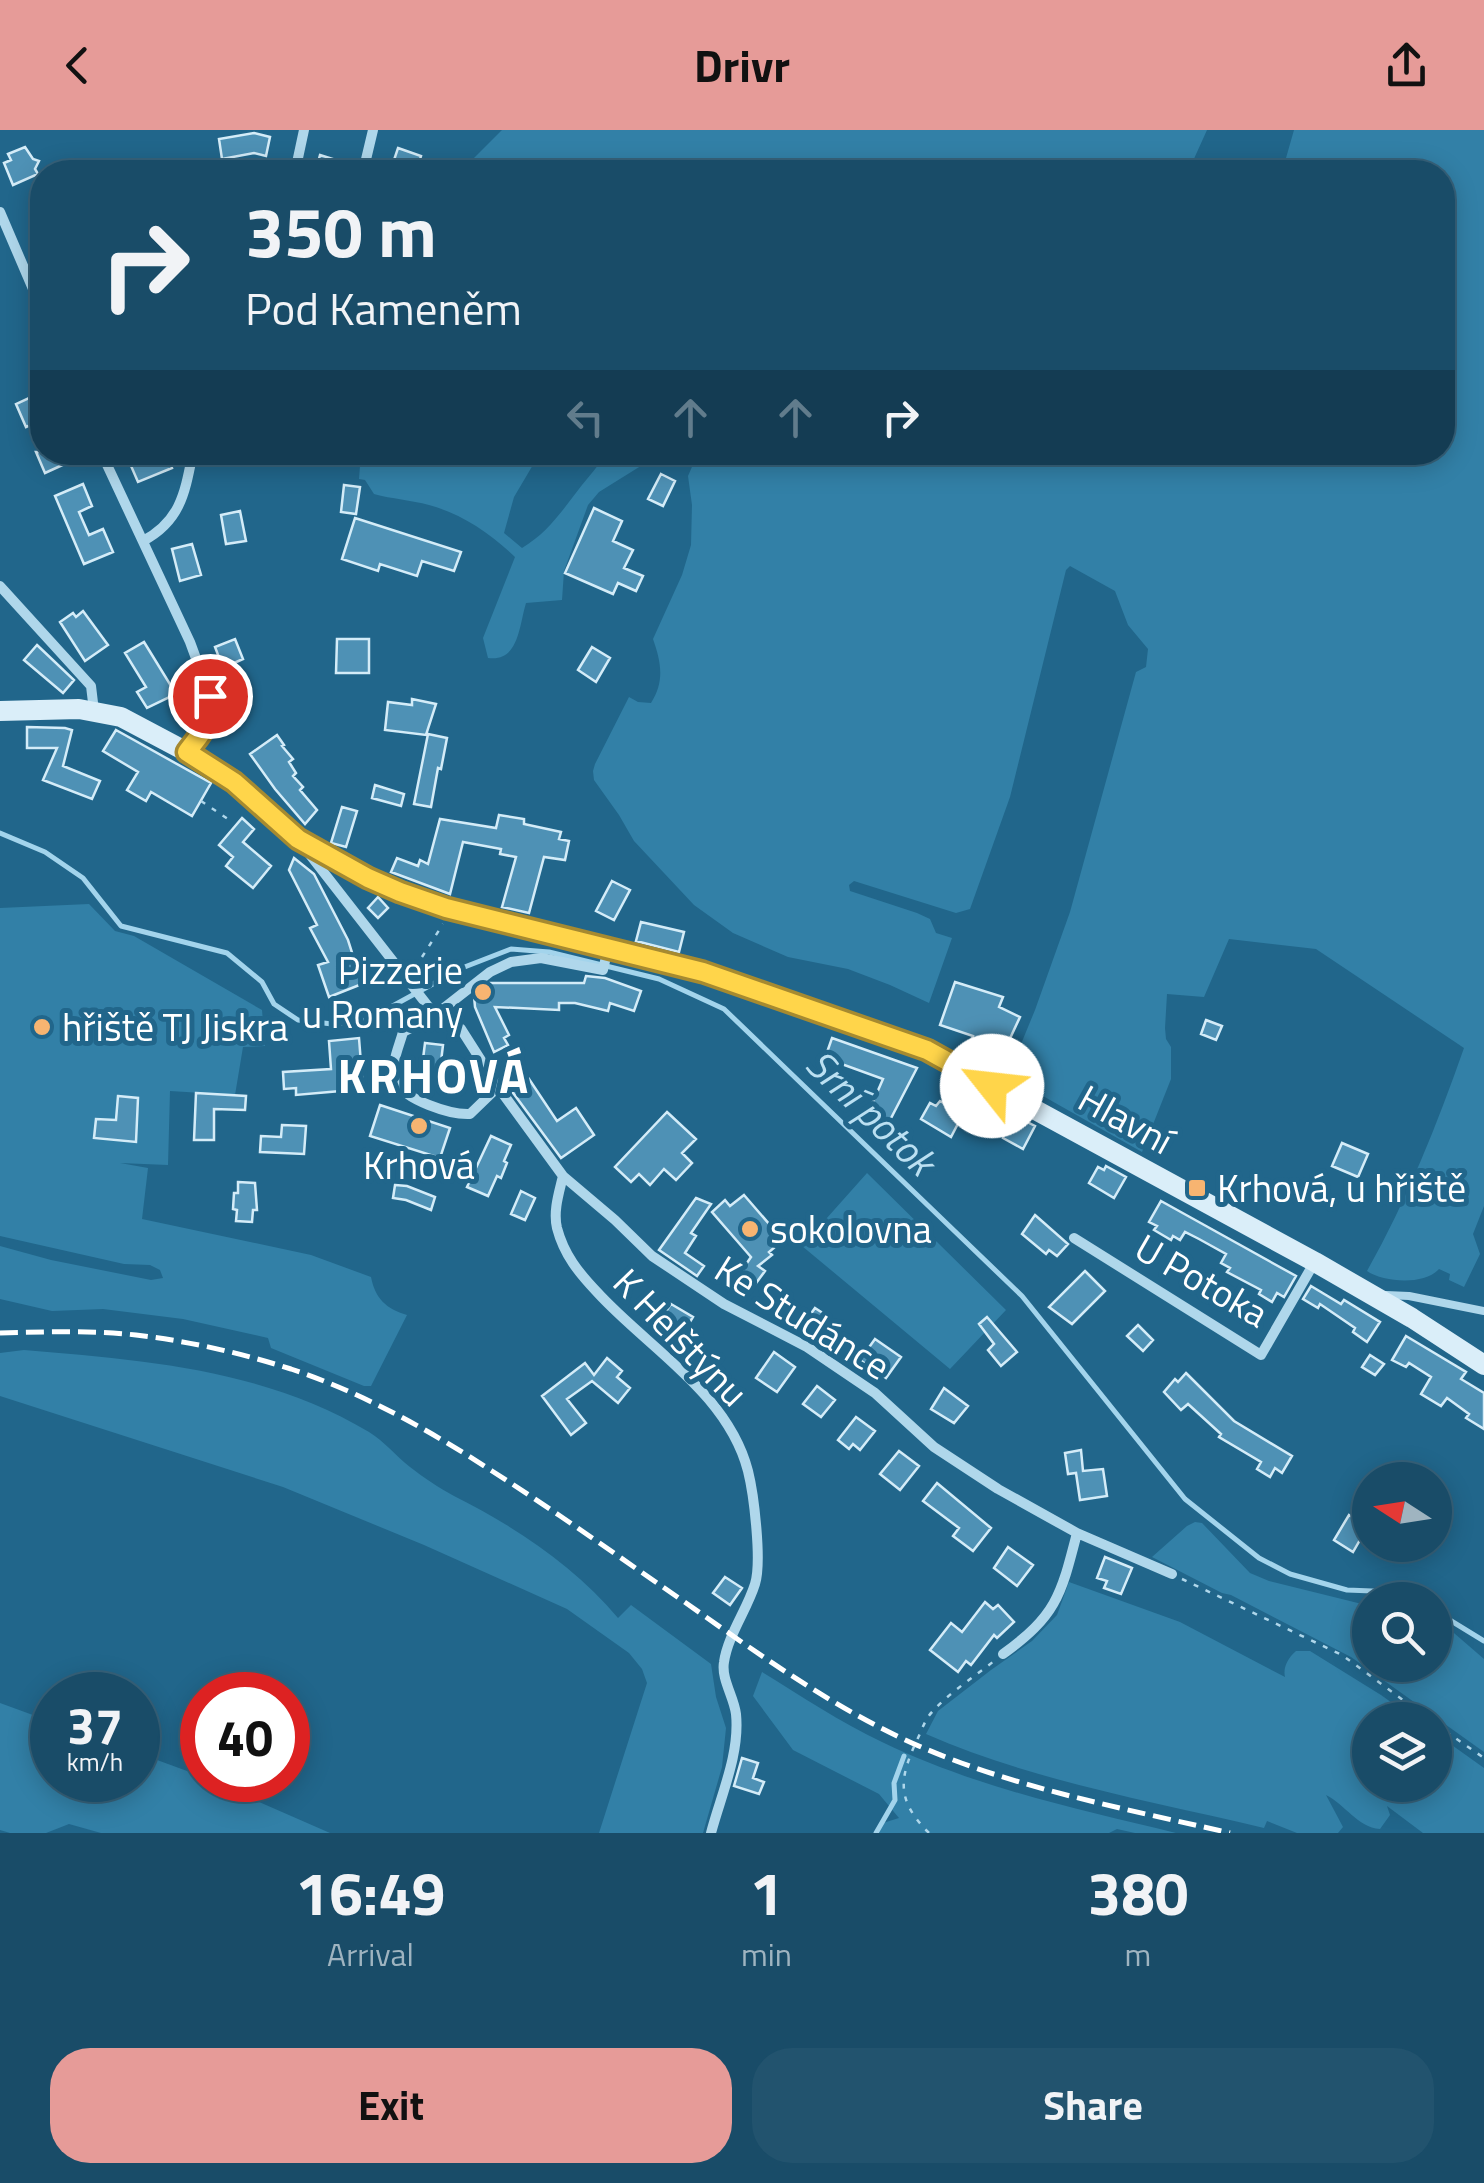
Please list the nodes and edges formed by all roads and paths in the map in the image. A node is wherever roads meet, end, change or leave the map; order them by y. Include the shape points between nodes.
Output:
1 (304, 130) edge
2 (373, 130) edge
3 (298, 160) edge
4 (365, 160) edge
5 (0, 212) edge
6 (30, 282) edge
7 (108, 465) edge
8 (191, 465) edge
9 (143, 541) junction
10 (0, 586) edge
11 (0, 711) edge
12 (94, 711) junction
13 (187, 752) junction
14 (201, 801) dead end
15 (228, 819) dead end
16 (298, 839) junction
17 (447, 918) dead end
18 (607, 952) junction
19 (412, 979) junction
20 (434, 1015) junction
21 (498, 1087) junction
22 (562, 1176) junction
23 (1074, 1238) dead end
24 (1315, 1262) junction
25 (1367, 1293) junction
26 (1484, 1311) edge
27 (1484, 1365) edge
28 (1077, 1533) junction
29 (1172, 1574) joint
30 (1004, 1654) joint
31 (1405, 1702) edge
32 (1452, 1735) edge
33 (1484, 1758) edge
34 (711, 1833) edge
35 (929, 1833) edge

1 - 3 street
2 - 4 street
5 - 6 street
7 - 9 street
8 - 9 street via 176,512
9 - 13 street via 212,702 210,720
10 - 12 street via 88,681
11 - 12 street, Hlavní
12 - 13 street, Hlavní via 130,720
13 - 16 street, Hlavní via 234,782
14 - 15 path
16 - 18 street, Hlavní via 422,900
16 - 19 street
17 - 19 path
18 - 20 street via 603,970 540,958 511,962
18 - 24 street, Hlavní via 703,972 927,1050
19 - 20 street
20 - 21 street via 461,1029
20 - 21 street via 403,1032 393,1068 396,1083 460,1114 470,1114
21 - 22 street, Ke Studánce
22 - 28 street, Ke Studánce via 674,1272 807,1347 875,1394 934,1448
22 - 34 street, K Helštýnu via 556,1225 575,1269 704,1395 747,1469 756,1581 723,1665 736,1714 731,1765
23 - 24 street, U Potoka via 1261,1355
24 - 25 street, Hlavní
25 - 26 lane
25 - 27 street, Hlavní
28 - 29 street, Ke Studánce
28 - 30 street via 1054,1605
29 - 31 path via 1342,1656
30 - 35 path via 928,1716 906,1764 908,1804
32 - 33 path

